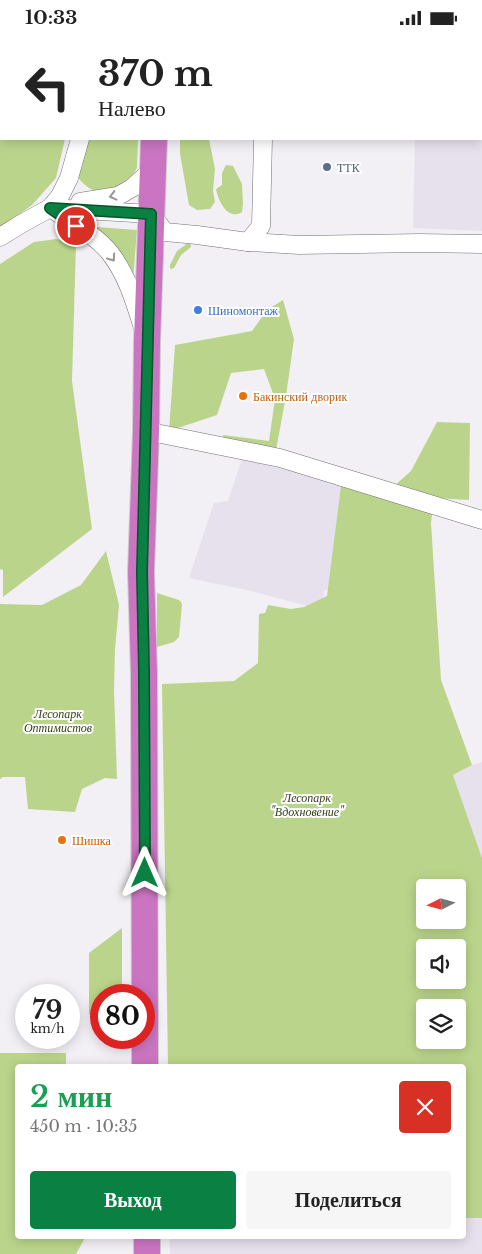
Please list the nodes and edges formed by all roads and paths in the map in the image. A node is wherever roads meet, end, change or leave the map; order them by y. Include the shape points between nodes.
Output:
1 (80, 140) edge
2 (154, 140) edge
3 (263, 140) edge
4 (152, 169) junction
5 (50, 208) junction
6 (151, 214) junction
7 (0, 237) edge
8 (248, 242) junction
9 (482, 245) edge
10 (147, 341) junction
11 (146, 431) junction
12 (482, 520) edge
13 (145, 1064) edge
14 (147, 1239) edge
15 (147, 1254) edge

1 - 5 street via 69,178
2 - 4 highway
3 - 8 street via 261,226
4 -> 5 street via 118,196
4 - 6 highway
5 - 6 street
5 - 7 street
5 -> 10 street via 95,239 109,253 128,285
6 - 8 street via 165,232
6 - 10 highway
8 - 9 street
10 - 11 highway
11 - 12 street via 280,457
11 - 13 highway via 142,572
14 - 15 highway

